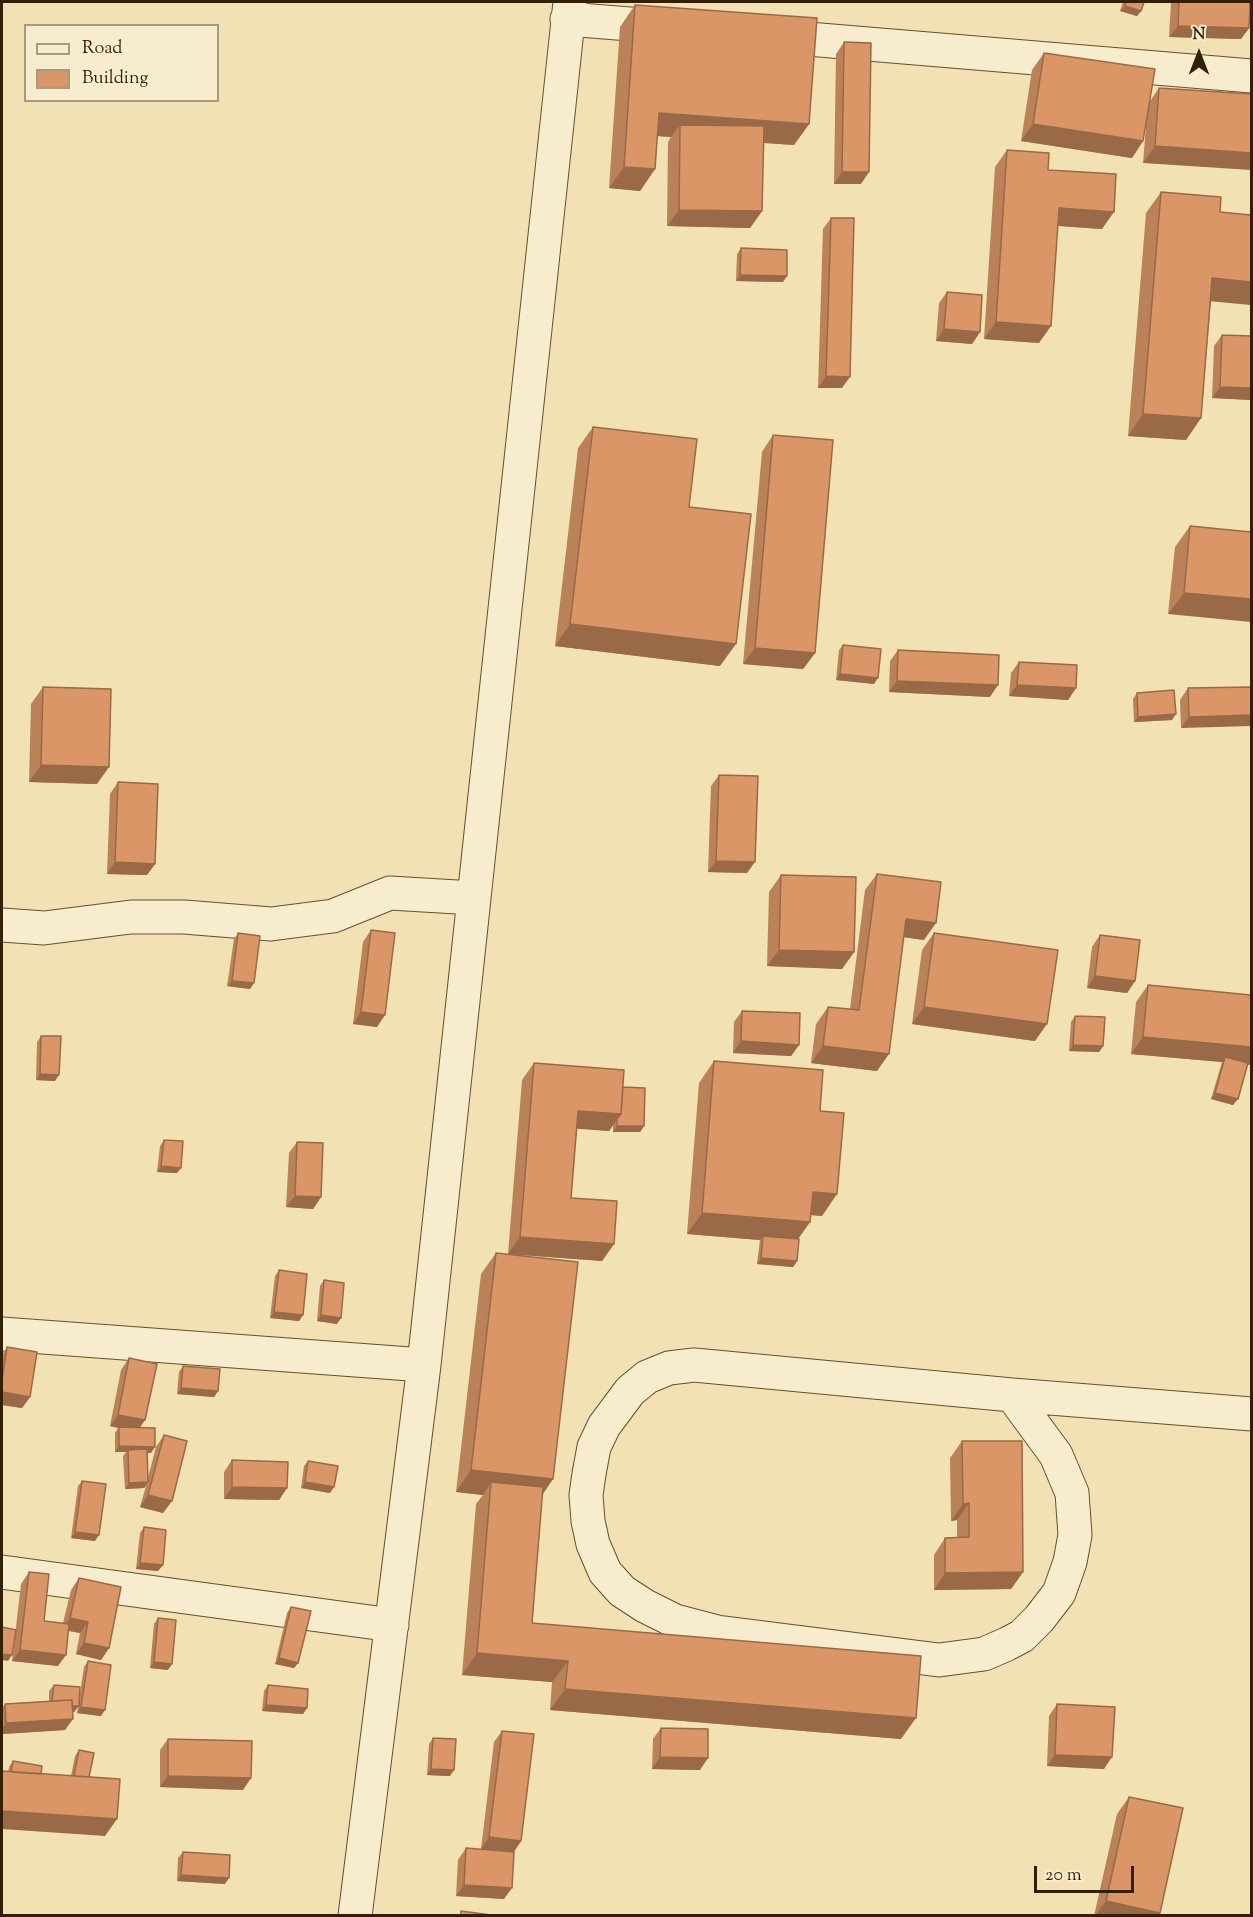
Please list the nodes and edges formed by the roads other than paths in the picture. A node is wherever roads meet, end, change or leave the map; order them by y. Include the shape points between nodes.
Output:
1 (569, 10) edge
2 (697, 30) edge
3 (744, 34) edge
4 (1251, 76) edge
5 (474, 898) junction
6 (2, 925) edge
7 (2, 1334) edge
8 (424, 1365) junction
9 (1012, 1395) junction
10 (1251, 1414) edge
11 (2, 1572) edge
12 (392, 1625) junction
13 (355, 1916) edge

1 - 2 street
1 - 5 street
3 - 4 street
5 - 6 street via 390,893 333,916 271,924 131,917 44,928
5 - 8 street
7 - 8 street
8 - 12 street
9 - 9 street via 694,1365 669,1368 630,1390 594,1447 586,1496 593,1544 605,1572 622,1591 675,1621 717,1632 939,1660 984,1654 1022,1635 1059,1593 1075,1535 1072,1493 1064,1472
9 - 10 street
11 - 12 street
12 - 13 street

